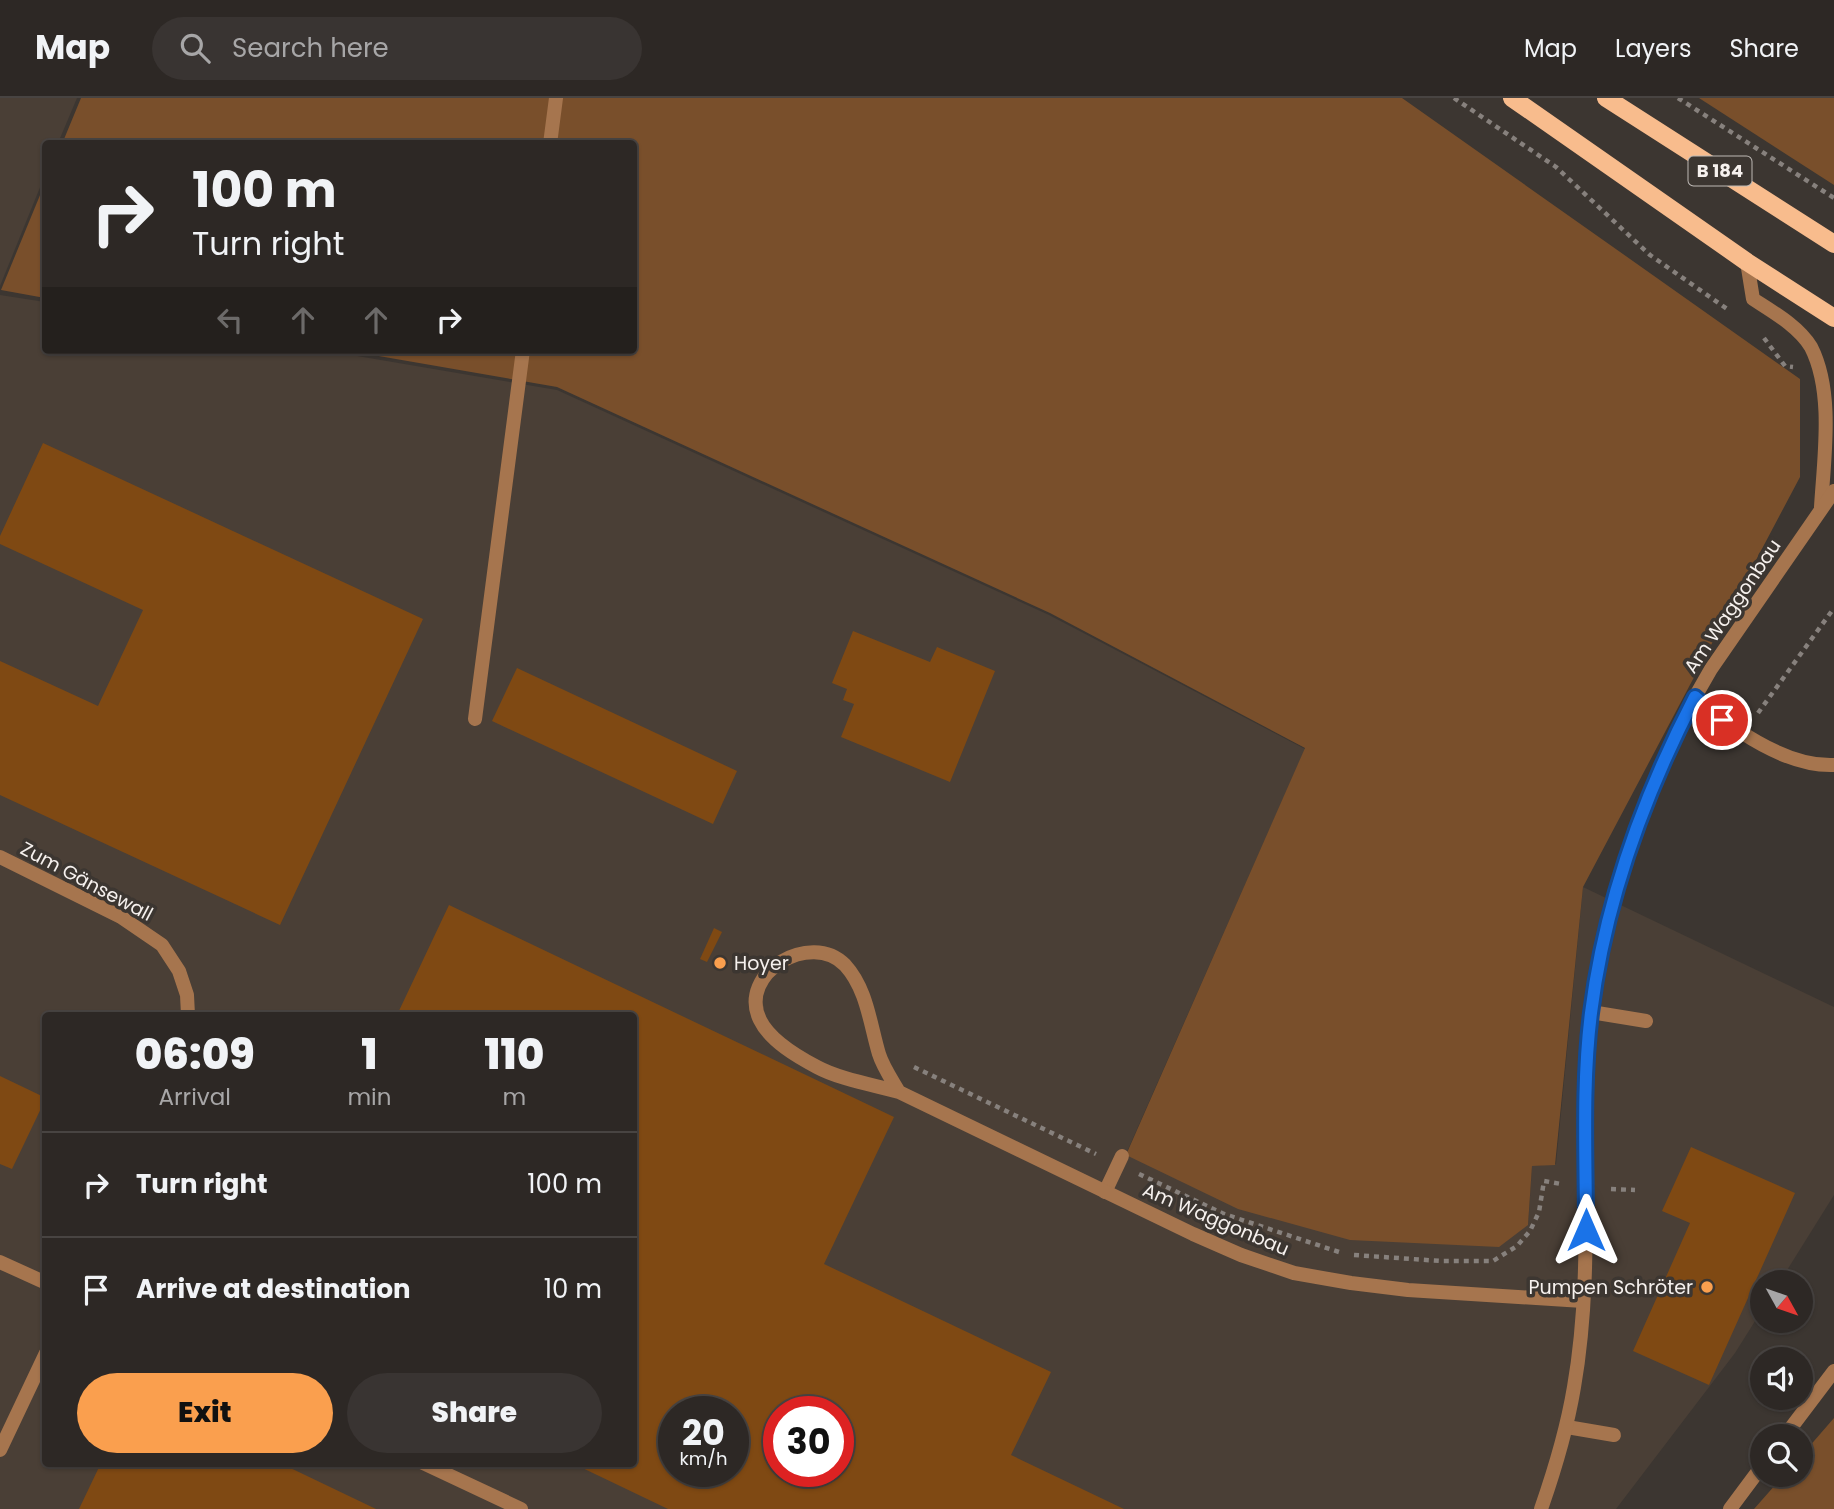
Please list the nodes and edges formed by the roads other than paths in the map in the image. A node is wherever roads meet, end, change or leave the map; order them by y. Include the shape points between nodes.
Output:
1 (556, 98) edge
2 (1513, 98) edge
3 (1606, 98) edge
4 (551, 140) edge
5 (1834, 244) edge
6 (1747, 262) junction
7 (1834, 318) edge
8 (522, 354) edge
9 (1834, 491) edge
10 (1821, 508) junction
11 (1695, 697) junction
12 (475, 719) dead end
13 (1834, 765) edge
14 (0, 857) edge
15 (188, 1012) edge
16 (1591, 1012) junction
17 (1646, 1021) dead end
18 (899, 1092) junction
19 (1120, 1160) road end
20 (1105, 1192) junction
21 (0, 1262) edge
22 (42, 1281) edge
23 (1583, 1301) junction
24 (42, 1361) edge
25 (1834, 1371) edge
26 (1794, 1424) edge
27 (1567, 1427) junction
28 (1614, 1435) dead end
29 (0, 1450) edge
30 (432, 1467) edge
31 (1750, 1482) edge
32 (521, 1509) edge
33 (1541, 1509) edge
34 (1730, 1509) edge

1 - 4 street
2 - 6 main road
3 - 5 main road, B 184
6 - 7 main road
6 - 10 street via 1753,299 1790,324 1810,345 1819,368 1826,396
8 - 12 street
9 - 10 street, Am Waggonbau
10 - 11 street, Am Waggonbau
11 - 13 street via 1743,734 1791,757 1819,766
11 - 16 street, Am Waggonbau via 1637,821 1611,914
14 - 15 street, Zum Gänsewall via 121,917 162,944 179,971
16 - 17 street
16 - 23 street, Am Waggonbau
18 - 18 street, Am Waggonbau via 880,1056 863,997 844,964 828,953 795,954 763,976 756,1006 770,1034 820,1069
18 - 20 street, Am Waggonbau
19 - 20 street
20 - 23 street, Am Waggonbau via 1217,1245 1294,1273 1408,1290
21 - 22 street
23 - 27 street, Am Waggonbau
24 - 29 street
25 - 26 street
27 - 28 street
27 - 33 street, Am Waggonbau
30 - 32 street
31 - 34 street

